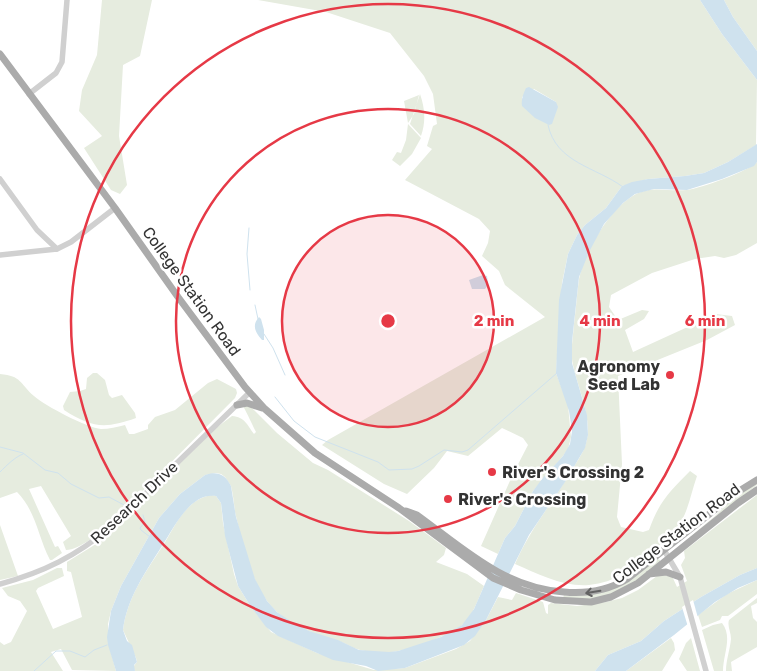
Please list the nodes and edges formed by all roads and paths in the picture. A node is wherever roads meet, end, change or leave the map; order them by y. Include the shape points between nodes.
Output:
1 (67, 0) edge
2 (0, 54) edge
3 (29, 94) junction
4 (0, 178) edge
5 (115, 208) junction
6 (57, 249) junction
7 (0, 255) edge
8 (250, 392) junction
9 (236, 405) junction
10 (265, 409) junction
11 (757, 480) edge
12 (757, 490) edge
13 (664, 550) junction
14 (669, 557) junction
15 (648, 574) junction
16 (680, 577) junction
17 (0, 584) edge
18 (522, 587) junction
19 (706, 671) edge

1 - 3 street via 62,62 55,74
2 - 3 main road, College Station Road
3 - 5 main road, College Station Road
4 - 6 street via 37,230
5 - 6 street
5 - 8 main road, College Station Road
6 - 7 street
8 - 9 street, Research Drive
8 - 10 main road, College Station Road
9 - 10 main road via 247,403
9 - 17 street, Research Drive via 94,542 48,568
10 - 18 main road, College Station Road via 315,453 399,508 417,515 474,562
11 - 13 main road, College Station Road
12 - 14 main road, College Station Road
13 - 14 street
13 -> 18 main road, College Station Road via 627,579 601,591 558,592
14 - 15 main road, College Station Road
14 - 16 street
15 - 16 main road via 666,572
15 - 18 main road, College Station Road via 622,593 590,602 555,600
16 - 19 street

